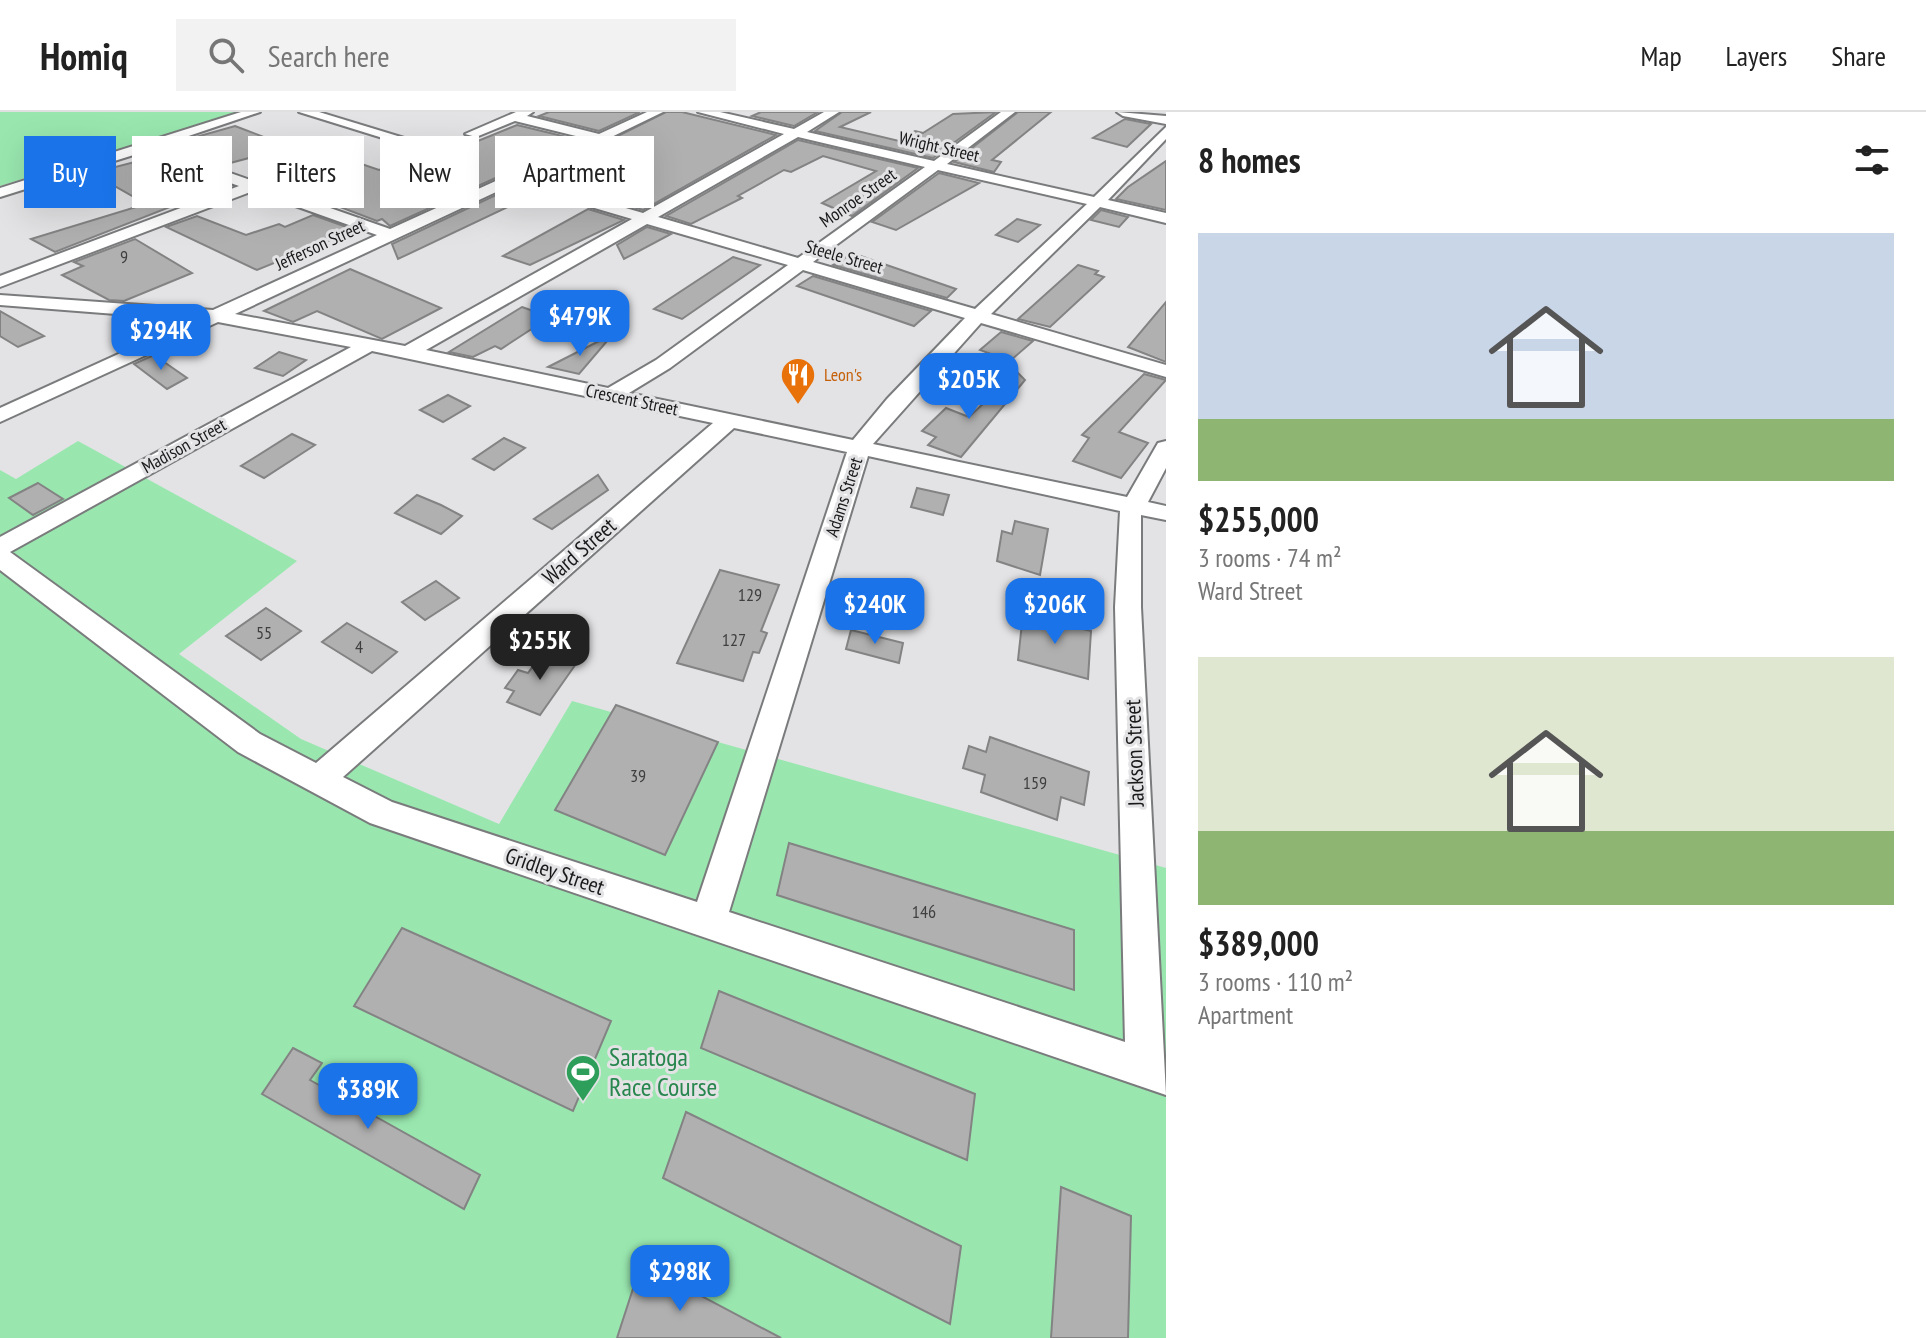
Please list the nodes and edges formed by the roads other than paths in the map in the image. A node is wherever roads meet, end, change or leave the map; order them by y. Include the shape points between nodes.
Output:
1 (254, 112) edge
2 (305, 112) edge
3 (657, 112) edge
4 (704, 112) edge
5 (833, 112) edge
6 (1009, 112) edge
7 (1123, 112) edge
8 (520, 114) edge
9 (1166, 120) edge
10 (1166, 131) edge
11 (796, 133) junction
12 (471, 134) dead end
13 (177, 136) edge
14 (389, 136) edge
15 (593, 136) edge
16 (604, 136) edge
17 (888, 136) dead end
18 (867, 149) junction
19 (132, 150) edge
20 (937, 165) junction
21 (495, 186) edge
22 (248, 188) edge
23 (0, 193) edge
24 (1096, 201) junction
25 (312, 208) edge
26 (608, 208) edge
27 (641, 218) junction
28 (1166, 218) edge
29 (391, 235) junction
30 (797, 264) junction
31 (0, 282) edge
32 (0, 300) edge
33 (215, 316) junction
34 (976, 316) junction
35 (367, 346) junction
36 (408, 352) junction
37 (1166, 371) edge
38 (611, 395) junction
39 (0, 416) edge
40 (730, 420) junction
41 (860, 446) junction
42 (1166, 448) edge
43 (1131, 506) junction
44 (1166, 513) edge
45 (0, 547) edge
46 (0, 557) edge
47 (321, 778) junction
48 (708, 922) junction
49 (1156, 1071) edge

1 - 13 street
2 - 14 street
3 - 16 street, Jefferson Street
4 - 11 street, Wright Street
5 - 11 street
6 - 20 street, Monroe Street
7 - 9 street
8 - 12 street
8 - 15 street
10 - 24 street, Adams Street
11 - 18 street, Wright Street
11 - 27 street
17 - 18 street
18 - 20 street, Wright Street
19 - 23 street
20 - 24 street, Wright Street
20 - 30 street, Monroe Street
21 - 29 street, Jefferson Street
22 - 31 street
24 - 28 street, Wright Street
24 - 34 street, Adams Street
25 - 29 street
26 - 27 street, Steele Street
27 - 30 street, Steele Street
27 - 36 street
29 - 33 street, Jefferson Street
30 - 34 street, Steele Street
30 - 38 street, Monroe Street via 663,364
32 - 33 street, Crescent Street
33 - 35 street, Crescent Street
33 - 39 street, Jefferson Street
34 - 37 street, Steele Street
34 - 41 street, Adams Street
35 - 36 street, Crescent Street
35 - 45 street, Madison Street
36 - 38 street, Crescent Street
38 - 40 street, Crescent Street
40 - 41 street, Crescent Street
40 - 47 street, Ward Street
41 - 43 street, Crescent Street
41 - 48 street, Adams Street
42 - 43 street, Jackson Street
43 - 44 street, Crescent Street
43 - 49 street, Jackson Street via 1128,607
46 - 47 street, Gridley Street via 249,743
47 - 48 street, Gridley Street via 382,813
48 - 49 street, Gridley Street

